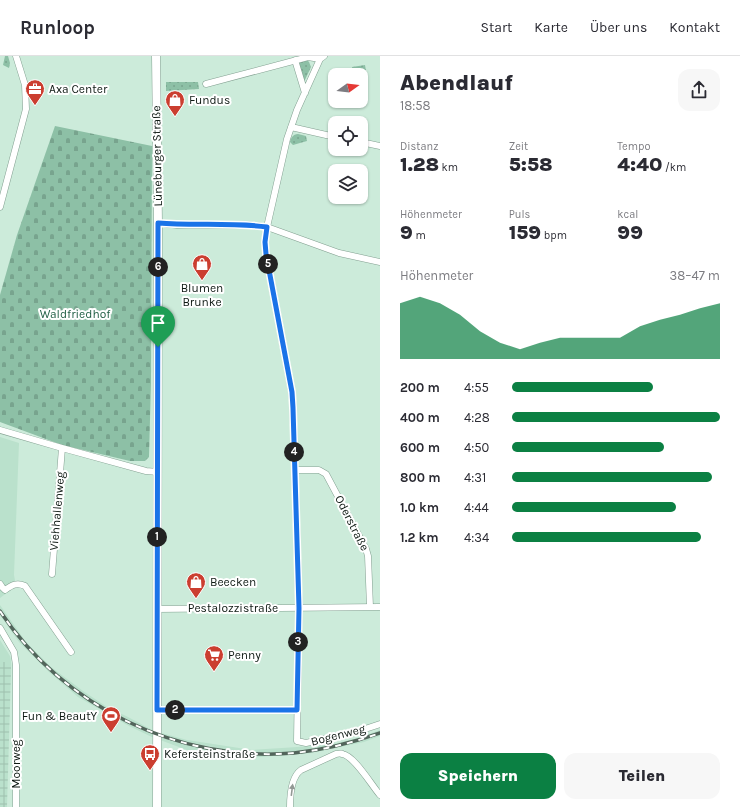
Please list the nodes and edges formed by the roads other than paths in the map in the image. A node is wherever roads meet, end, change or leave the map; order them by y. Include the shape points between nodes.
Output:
1 (16, 56) edge
2 (156, 56) edge
3 (322, 58) edge
4 (295, 60) junction
5 (206, 84) dead end
6 (305, 93) junction
7 (291, 127) junction
8 (328, 135) edge
9 (368, 143) edge
10 (380, 146) edge
11 (0, 208) edge
12 (158, 223) junction
13 (267, 227) junction
14 (380, 262) edge
15 (0, 430) edge
16 (62, 448) junction
17 (295, 470) junction
18 (158, 472) junction
19 (52, 574) dead end
20 (0, 584) edge
21 (370, 607) junction
22 (380, 607) edge
23 (299, 608) junction
24 (157, 609) junction
25 (0, 628) edge
26 (71, 652) dead end
27 (157, 710) junction
28 (297, 710) junction
29 (380, 724) edge
30 (380, 796) edge
31 (16, 807) edge
32 (157, 807) edge
33 (290, 807) edge

1 - 11 street via 25,85 26,102 24,119
2 - 12 main road, Lüneburger Straße
3 - 4 street via 308,57
3 - 6 street
4 - 5 street
4 - 6 street
6 - 7 street
7 - 8 street
7 - 13 street
9 - 10 street
12 - 13 street
12 - 18 main road, Lüneburger Straße
13 - 14 street via 339,253
13 - 17 street via 266,254 292,392
15 - 16 street
16 - 18 street
16 - 19 street, Viehhallenweg
17 - 21 street, Oderstraße via 320,470 326,474 366,549
17 - 23 street
18 - 24 main road, Lüneburger Straße
20 - 26 street via 5,590 15,584 26,586
21 - 22 street, Pestalozzistraße
21 - 23 street, Pestalozzistraße
23 - 24 street, Pestalozzistraße
23 - 28 street
24 - 27 main road, Lüneburger Straße
25 - 31 street, Moorweg via 14,652 16,665
27 - 28 street
27 - 32 main road, Lüneburger Straße
28 - 29 street, Bogenweg via 297,741 306,743
33 -> 30 street via 292,783 296,773 342,754 355,763

